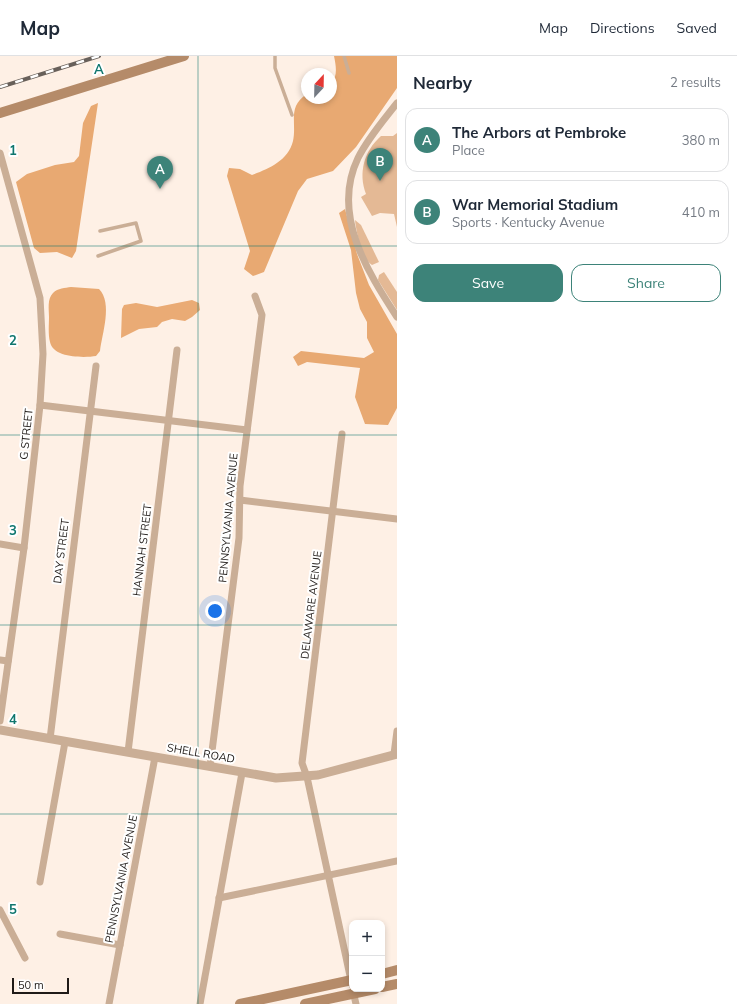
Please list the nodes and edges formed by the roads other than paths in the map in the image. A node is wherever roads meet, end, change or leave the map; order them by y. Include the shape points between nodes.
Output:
1 (184, 56) edge
2 (275, 56) edge
3 (344, 56) edge
4 (349, 73) dead end
5 (397, 104) edge
6 (0, 113) edge
7 (292, 115) dead end
8 (0, 153) edge
9 (100, 231) dead end
10 (98, 256) dead end
11 (255, 296) dead end
12 (397, 317) edge
13 (177, 350) dead end
14 (96, 366) dead end
15 (40, 405) junction
16 (90, 411) junction
17 (169, 421) junction
18 (247, 430) junction
19 (342, 434) dead end
20 (240, 500) junction
21 (334, 512) junction
22 (397, 519) edge
23 (0, 544) edge
24 (24, 548) junction
25 (0, 660) edge
26 (8, 661) junction
27 (0, 721) edge
28 (0, 730) edge
29 (397, 731) edge
30 (50, 739) junction
31 (66, 742) junction
32 (128, 752) junction
33 (396, 754) edge
34 (155, 757) junction
35 (210, 767) junction
36 (242, 773) junction
37 (307, 777) junction
38 (397, 860) edge
39 (328, 874) junction
40 (40, 882) dead end
41 (219, 898) junction
42 (0, 910) edge
43 (60, 934) dead end
44 (120, 945) junction
45 (25, 958) dead end
46 (397, 970) edge
47 (349, 972) edge
48 (385, 973) edge
49 (397, 984) edge
50 (349, 986) edge
51 (349, 987) edge
52 (385, 987) edge
53 (353, 992) edge
54 (109, 1004) edge
55 (200, 1004) edge
56 (240, 1004) edge
57 (305, 1004) edge
58 (356, 1004) edge

1 - 6 main road
2 - 7 lane via 276,68
3 - 4 lane
5 - 12 street via 358,157 351,177 349,194 352,222 360,253
8 - 15 street, G STREET via 40,298 43,354
9 - 10 lane via 136,223 141,241
11 - 18 street, PENNSYLVANIA AVENUE via 262,315
13 - 17 street, HANNAH STREET
14 - 16 street, DAY STREET
15 - 16 street
15 - 24 street, G STREET
16 - 17 street
16 - 30 street, DAY STREET
17 - 18 street
17 - 32 street, HANNAH STREET
18 - 20 street, PENNSYLVANIA AVENUE
19 - 21 street, DELAWARE AVENUE
20 - 21 street
20 - 35 street, PENNSYLVANIA AVENUE via 239,538
21 - 22 street
21 - 37 street, DELAWARE AVENUE via 302,762
23 - 24 street
24 - 26 street, G STREET
25 - 26 street
26 - 27 street, G STREET
28 - 30 street, SHELL ROAD
29 - 33 street
30 - 31 street, SHELL ROAD
31 - 32 street, SHELL ROAD
31 - 40 street
32 - 34 street, SHELL ROAD
33 - 37 street, SHELL ROAD
34 - 35 street, SHELL ROAD
34 - 44 street, PENNSYLVANIA AVENUE
35 - 36 street, SHELL ROAD
36 - 37 street, SHELL ROAD via 276,778
36 - 41 street
37 - 39 street, DELAWARE AVENUE
38 - 39 street
39 - 41 street
39 - 47 street, DELAWARE AVENUE
41 - 55 street
42 - 45 street
43 - 44 street
44 - 54 street, PENNSYLVANIA AVENUE
46 - 48 main road
49 - 52 main road
50 - 56 main road
51 - 57 main road
53 - 58 street, DELAWARE AVENUE

